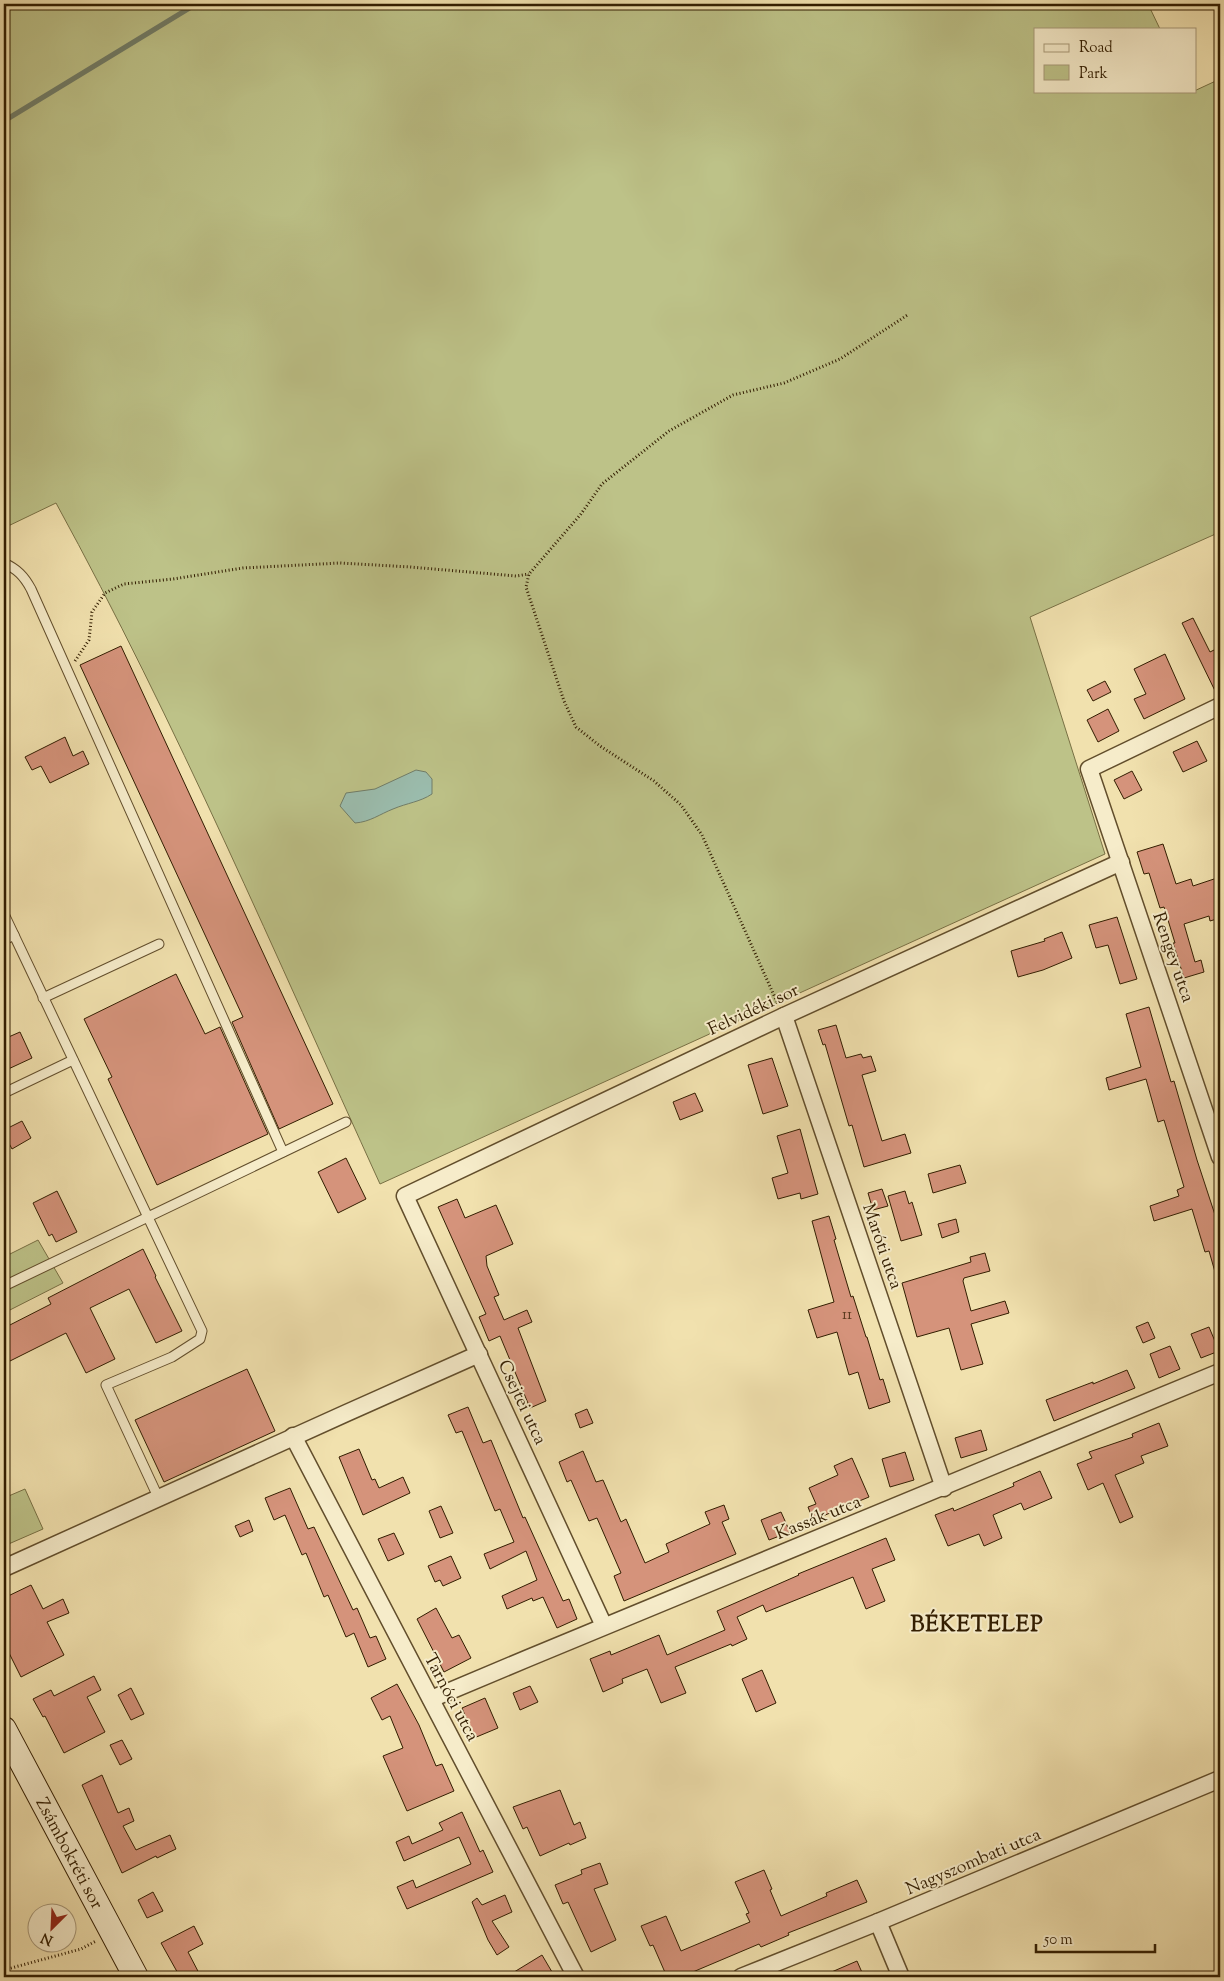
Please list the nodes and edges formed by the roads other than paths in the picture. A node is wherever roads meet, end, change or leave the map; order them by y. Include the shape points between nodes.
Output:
1 (4, 564) edge
2 (1220, 706) edge
3 (1121, 862) junction
4 (4, 914) edge
5 (14, 935) junction
6 (4, 940) edge
7 (159, 944) dead end
8 (44, 998) junction
9 (784, 1016) junction
10 (73, 1060) junction
11 (4, 1093) edge
12 (346, 1122) dead end
13 (283, 1152) junction
14 (1220, 1157) edge
15 (405, 1196) joint
16 (148, 1218) junction
17 (4, 1286) edge
18 (479, 1354) junction
19 (1220, 1372) edge
20 (293, 1436) junction
21 (944, 1488) junction
22 (159, 1499) junction
23 (4, 1568) edge
24 (604, 1626) junction
25 (431, 1699) junction
26 (4, 1730) edge
27 (1220, 1779) edge
28 (878, 1922) junction
29 (136, 1977) edge
30 (576, 1977) edge
31 (741, 1977) edge
32 (901, 1977) edge

1 - 13 lane via 24,577
2 - 3 street, Rengey utca via 1089,769
3 - 9 street, Felvidéki sor
3 - 14 street, Rengey utca
4 - 5 lane
5 - 6 lane
5 - 8 lane
7 - 8 lane
8 - 10 lane
9 - 15 street, Felvidéki sor
9 - 21 street, Maróti utca
10 - 11 lane
10 - 16 lane
12 - 13 lane
13 - 16 lane
15 - 18 street, Csejtei utca
16 - 17 lane
16 - 22 lane via 202,1331 200,1339 172,1356 106,1385
18 - 20 street
18 - 24 street, Csejtei utca
19 - 21 street, Kassák utca
20 - 22 street
20 - 25 street, Tarnóci utca
21 - 24 street, Kassák utca
22 - 23 street
24 - 25 street, Kassák utca
25 - 30 street, Tarnóci utca
26 - 29 street, Zsámbokréti sor
27 - 28 street, Nagyszombati utca
28 - 31 street, Nagyszombati utca
28 - 32 street

